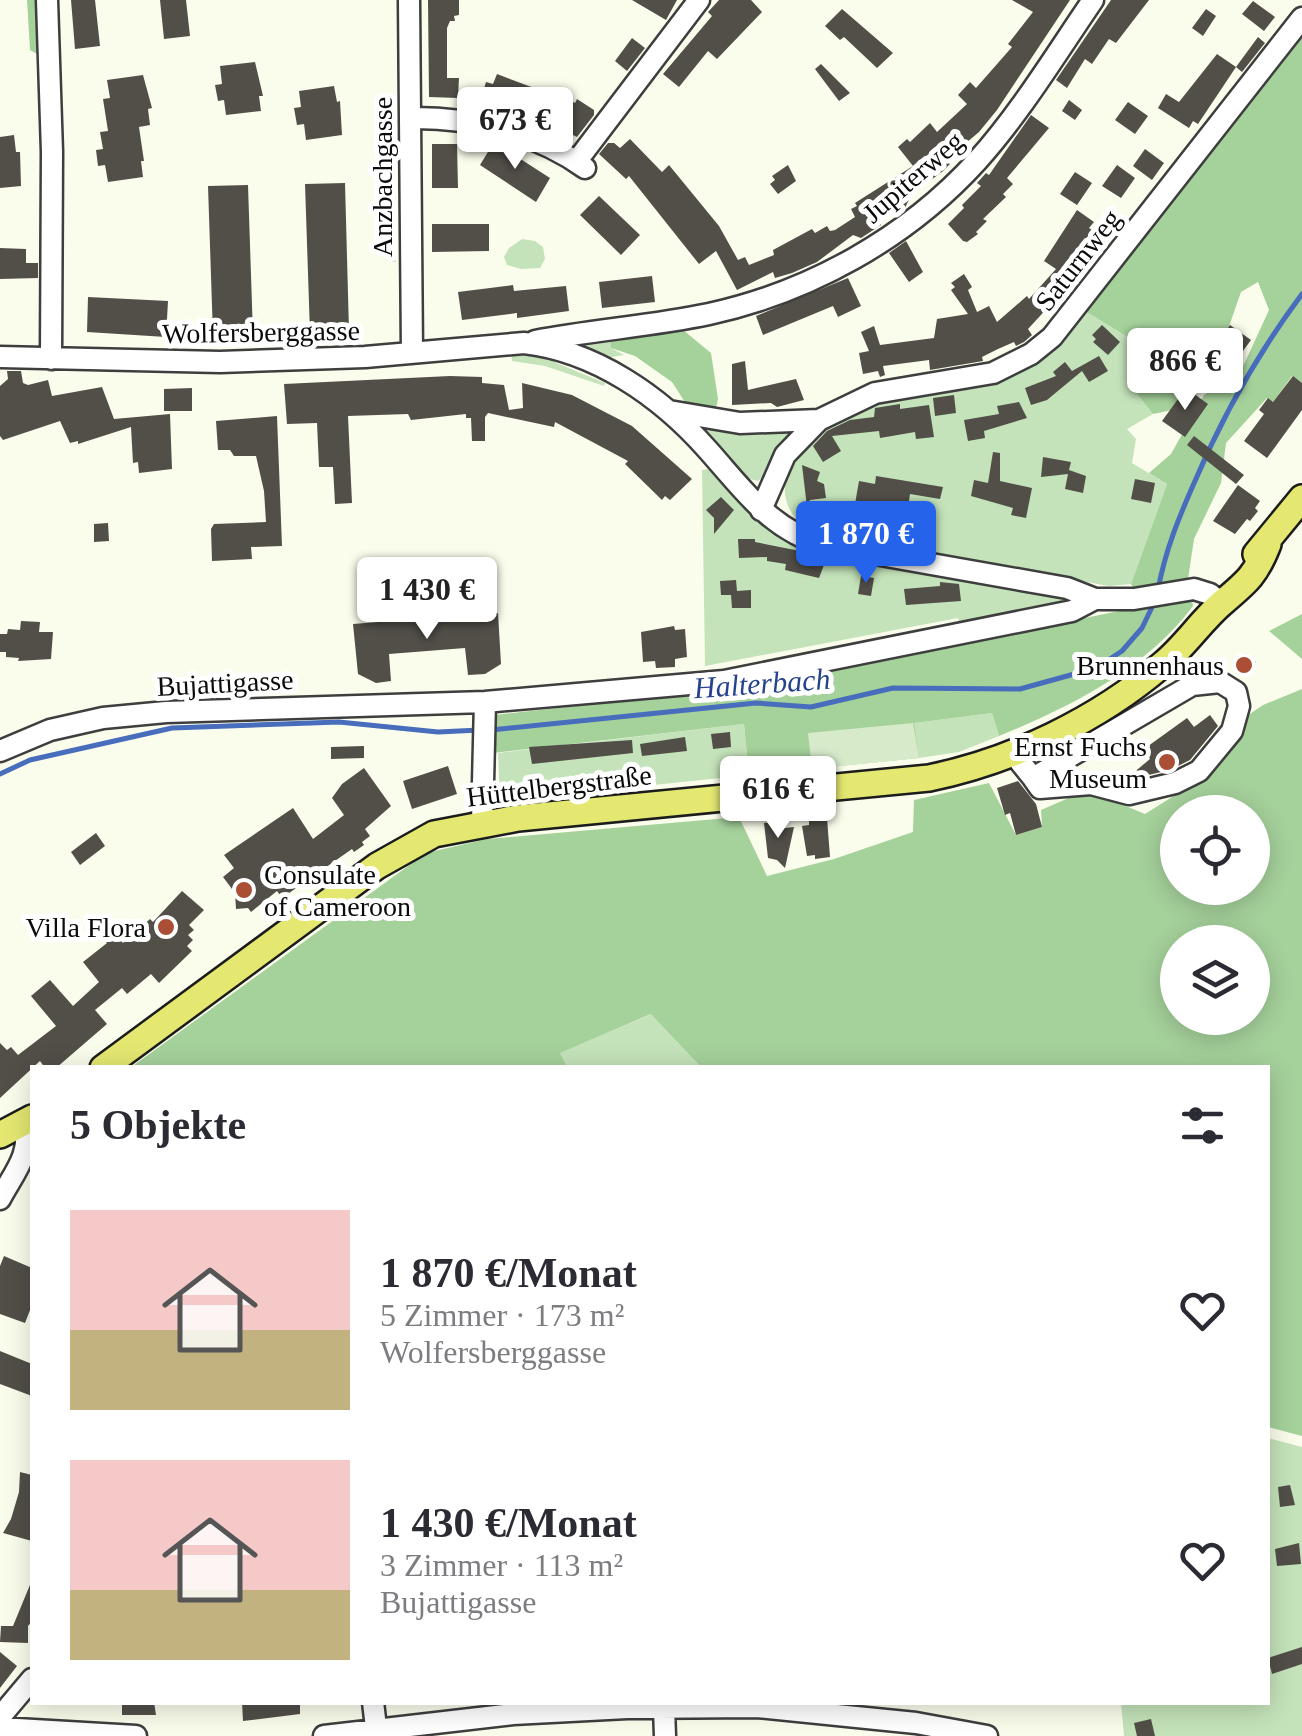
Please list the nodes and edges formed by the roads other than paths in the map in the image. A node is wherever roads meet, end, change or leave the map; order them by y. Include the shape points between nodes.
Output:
1 (47, 0) edge
2 (408, 0) edge
3 (699, 0) edge
4 (1093, 0) edge
5 (1302, 18) edge
6 (410, 118) junction
7 (708, 314) joint
8 (524, 343) junction
9 (412, 353) junction
10 (0, 357) edge
11 (50, 358) junction
12 (669, 412) junction
13 (819, 420) junction
14 (1302, 498) edge
15 (761, 510) junction
16 (1095, 599) junction
17 (1222, 603) junction
18 (484, 711) junction
19 (0, 750) edge
20 (1012, 752) junction
21 (1032, 778) junction
22 (482, 823) junction
23 (106, 1065) edge
24 (28, 1121) edge
25 (0, 1137) edge
26 (5, 1189) edge
27 (30, 1680) edge
28 (373, 1705) edge
29 (627, 1705) edge
30 (664, 1708) junction
31 (832, 1714) junction
32 (0, 1718) edge
33 (0, 1728) edge
34 (377, 1733) edge
35 (136, 1736) edge
36 (324, 1736) edge
37 (665, 1736) edge
38 (823, 1736) edge
39 (986, 1736) edge

1 - 11 street
2 - 6 street, Anzbachgasse
3 - 6 street via 581,165 493,126
4 - 7 street, Jupiterweg via 994,140 934,202 844,264 777,294
5 - 13 street, Saturnweg via 1052,336 1031,354 993,372 875,393
6 - 9 street, Anzbachgasse
7 - 8 street, Wolfersberggasse
8 - 9 street, Wolfersberggasse
8 - 12 street, Wolfersberggasse via 598,366
9 - 11 street, Wolfersberggasse via 220,362
10 - 11 street, Wolfersberggasse
12 - 13 street, Saturnweg via 740,423
12 - 15 street, Wolfersberggasse
13 - 15 street, Saturnweg via 785,455
14 - 17 main road, Hüttelbergstraße
15 - 16 street, Wolfersberggasse via 824,545 1067,588
16 - 17 street, Bujattigasse via 1184,590 1204,591
16 - 18 street, Bujattigasse via 1072,610 750,677
17 - 20 main road, Hüttelbergstraße via 1135,686
18 - 19 street, Bujattigasse via 166,712 102,718
18 - 22 street
20 - 21 street
20 - 22 main road, Hüttelbergstraße via 929,778
21 - 21 street via 1040,788 1090,784 1129,794 1174,783 1199,771 1232,731 1236,692 1220,682 1192,685
22 - 23 main road, Hüttelbergstraße via 434,834 391,856
24 - 25 main road
24 - 26 street via 26,1148
25 - 26 street via 8,1159
27 - 32 street
28 - 34 street
29 - 30 street
29 - 34 street
30 - 31 street
30 - 37 street
31 - 38 street
31 - 39 street
33 - 35 street
34 - 36 street

